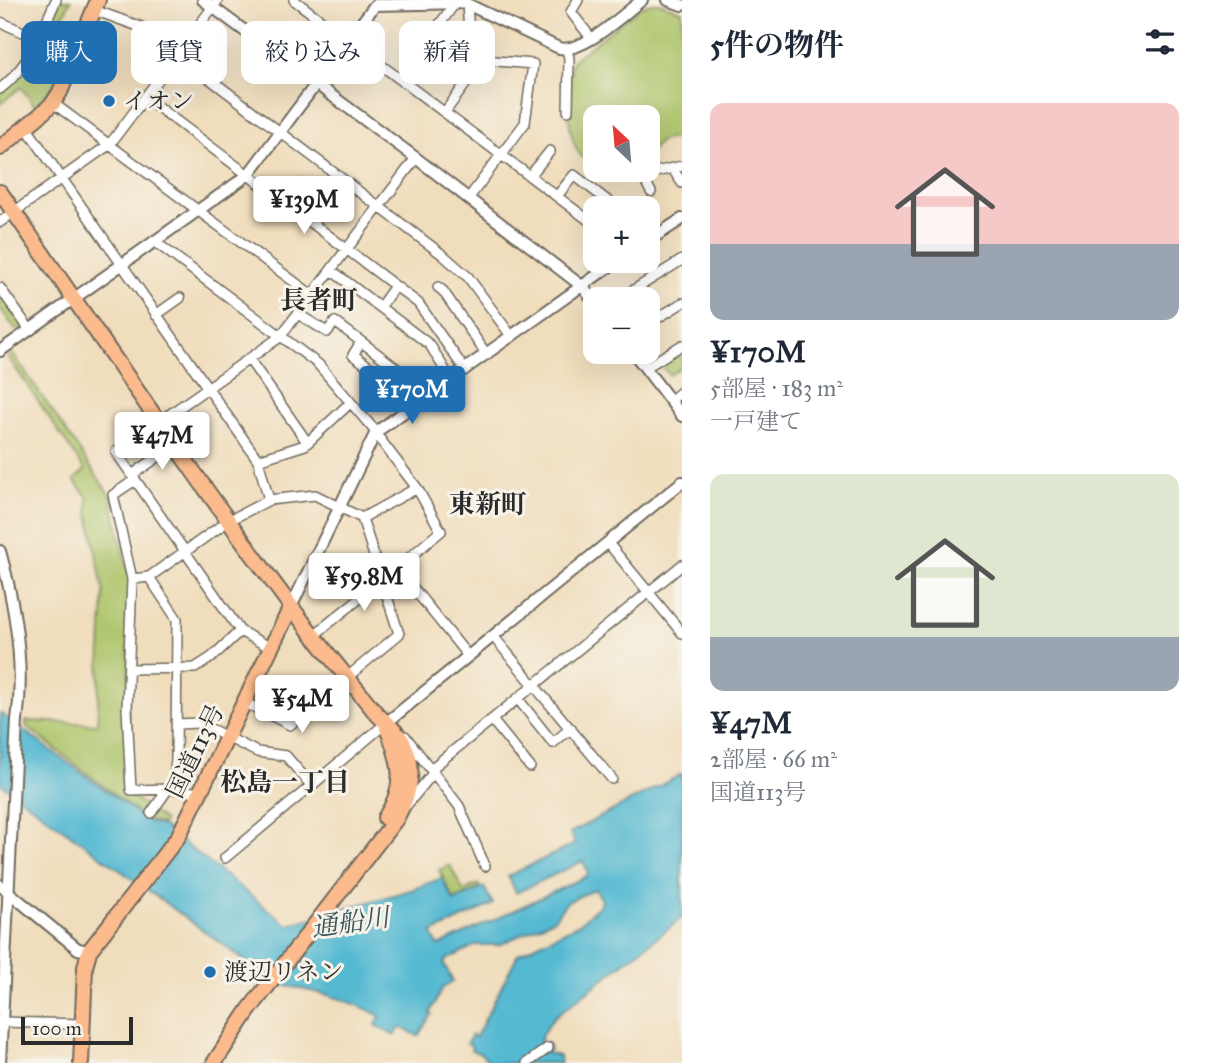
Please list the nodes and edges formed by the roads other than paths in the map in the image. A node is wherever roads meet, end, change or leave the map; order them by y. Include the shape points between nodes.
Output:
1 (56, 0) edge
2 (203, 0) edge
3 (294, 0) edge
4 (578, 0) edge
5 (642, 0) edge
6 (668, 0) edge
7 (374, 2) edge
8 (455, 3) junction
9 (216, 4) edge
10 (467, 4) junction
11 (96, 5) edge
12 (682, 5) edge
13 (46, 21) edge
14 (203, 21) edge
15 (323, 21) edge
16 (362, 21) edge
17 (442, 21) edge
18 (468, 21) edge
19 (0, 22) edge
20 (131, 22) edge
21 (21, 31) edge
22 (591, 38) junction
23 (567, 50) junction
24 (495, 61) edge
25 (21, 69) edge
26 (156, 84) edge
27 (215, 84) edge
28 (409, 84) edge
29 (466, 84) edge
30 (316, 85) junction
31 (0, 88) edge
32 (146, 98) junction
33 (53, 103) junction
34 (568, 111) dead end
35 (445, 112) junction
36 (26, 127) junction
37 (280, 133) junction
38 (110, 144) junction
39 (0, 148) edge
40 (550, 151) dead end
41 (502, 155) junction
42 (416, 158) junction
43 (677, 167) edge
44 (248, 175) junction
45 (530, 176) junction
46 (62, 178) junction
47 (646, 182) edge
48 (682, 183) edge
49 (0, 192) edge
50 (651, 192) dead end
51 (557, 196) junction
52 (601, 196) edge
53 (468, 199) junction
54 (378, 208) junction
55 (199, 210) junction
56 (14, 212) junction
57 (583, 216) edge
58 (682, 219) edge
59 (0, 222) edge
60 (660, 233) edge
61 (154, 242) junction
62 (346, 250) junction
63 (682, 260) edge
64 (121, 263) junction
65 (331, 270) junction
66 (601, 273) edge
67 (395, 286) junction
68 (438, 287) dead end
69 (583, 287) junction
70 (638, 287) edge
71 (0, 288) edge
72 (312, 295) junction
73 (74, 298) junction
74 (180, 298) dead end
75 (682, 303) edge
76 (380, 307) junction
77 (298, 314) junction
78 (156, 315) junction
79 (660, 317) edge
80 (30, 330) junction
81 (280, 337) junction
82 (512, 337) junction
83 (362, 342) junction
84 (682, 345) edge
85 (0, 351) edge
86 (487, 355) junction
87 (249, 359) junction
88 (642, 364) edge
89 (645, 368) junction
90 (466, 370) junction
91 (406, 375) junction
92 (451, 380) junction
93 (208, 388) junction
94 (682, 391) edge
95 (431, 394) junction
96 (670, 401) junction
97 (350, 402) junction
98 (682, 416) edge
99 (160, 422) junction
100 (376, 433) junction
101 (307, 442) junction
102 (176, 444) junction
103 (258, 460) junction
104 (134, 477) junction
105 (682, 482) edge
106 (417, 488) junction
107 (269, 500) junction
108 (339, 508) junction
109 (362, 518) junction
110 (228, 521) junction
111 (608, 543) junction
112 (0, 551) edge
113 (186, 551) junction
114 (682, 565) edge
115 (397, 568) junction
116 (149, 577) junction
117 (132, 579) junction
118 (381, 580) junction
119 (649, 593) junction
120 (291, 607) junction
121 (240, 631) junction
122 (682, 633) edge
123 (313, 636) junction
124 (493, 636) junction
125 (271, 648) junction
126 (468, 656) junction
127 (129, 669) junction
128 (177, 669) junction
129 (347, 677) junction
130 (535, 685) junction
131 (517, 699) junction
132 (244, 702) junction
133 (492, 720) junction
134 (177, 724) junction
135 (385, 724) junction
136 (570, 729) junction
137 (227, 737) junction
138 (530, 767) dead end
139 (433, 770) junction
140 (612, 779) dead end
141 (311, 785) junction
142 (171, 789) junction
143 (200, 793) junction
144 (151, 813) dead end
145 (391, 817) junction
146 (225, 858) dead end
147 (485, 866) dead end
148 (4, 888) edge
149 (89, 951) junction
150 (1, 1022) edge
151 (83, 1024) junction
152 (548, 1048) dead end
153 (0, 1063) edge
154 (81, 1063) edge
155 (205, 1063) edge
156 (214, 1063) edge
157 (527, 1063) edge

1 - 13 street
2 - 9 street
3 - 15 street
4 - 22 street via 571,12
5 - 22 street
6 - 12 street
7 - 8 street
7 - 16 street
8 - 10 street
8 - 17 street
9 - 14 street
9 - 30 street
10 - 18 street
10 - 23 street
11 - 20 street
11 - 33 highway
19 - 21 street
22 - 23 street
23 - 34 street
24 - 41 street via 533,64 525,123
25 - 31 street
26 - 32 street
27 - 37 street
28 - 35 street
29 - 35 street
30 - 37 street
30 - 42 street
32 - 38 street
32 - 44 street
33 - 36 highway
33 - 38 street
35 - 41 street
36 - 39 highway
36 - 46 street
37 - 44 street
37 - 54 street
38 - 46 street
38 - 55 street
40 - 45 street
41 - 45 street
41 - 53 street
42 - 53 street
42 - 54 street
43 - 48 street
44 - 55 street
44 - 62 street
45 - 51 street
46 - 56 street
46 - 64 street
47 - 50 street
49 - 56 highway
51 - 52 street via 574,175
51 - 57 street
53 - 69 street
54 - 62 street
54 - 82 street via 468,277
55 - 61 street
55 - 72 street
56 - 59 street
56 - 73 highway
58 - 60 street
61 - 64 street
61 - 81 street
62 - 65 street
62 - 67 street
63 - 70 street
64 - 73 street
64 - 78 street
65 - 72 street
65 - 76 street
66 - 69 street
67 - 76 street
67 - 90 street via 418,303
68 - 86 street
69 - 82 street
71 - 80 street
72 - 77 street
73 - 80 street
73 - 99 highway
74 - 78 street
75 - 79 street
76 - 92 street via 430,345
77 - 81 street
77 - 83 street via 327,332 335,322
78 - 93 street
80 - 85 street
81 - 87 street
81 - 97 street via 318,364
82 - 86 street
83 - 91 street
83 - 91 street via 353,355 398,387
84 - 89 street
86 - 90 street
87 - 93 street
87 - 101 street
88 - 89 street
89 - 96 street
90 - 92 street
91 - 95 street
92 - 95 street
93 - 99 street
93 - 103 street
94 - 96 street
95 - 100 street
96 - 98 street
97 - 100 street
97 - 101 street
99 - 102 highway
99 - 104 street via 116,452
100 - 106 street
100 - 108 street
101 - 103 street
102 - 104 street
102 - 110 highway
103 - 107 street
104 - 113 street
104 - 117 street via 113,495
105 - 111 street
106 - 109 street
106 - 115 street via 441,531
107 - 108 street via 315,495
107 - 110 street
108 - 109 street
108 - 120 street
109 - 118 street
110 - 113 street
110 - 120 highway
111 - 119 street
111 - 124 street
112 - 148 street via 18,638 20,699
113 - 116 street
113 - 121 street
114 - 119 street
115 - 118 street
115 - 126 street
116 - 117 street
116 - 128 street via 177,619
117 - 127 street
118 - 123 street
118 - 129 street via 399,634
119 - 122 street
119 - 130 street
120 - 123 highway
120 - 125 highway, 国道113号
121 - 125 street
121 - 128 street via 195,668
123 - 129 highway
124 - 126 street
124 - 130 street
125 - 132 highway, 国道113号
126 - 135 street
127 - 128 street
127 - 142 street via 131,790
128 - 134 street
129 - 132 street via 290,725
129 - 135 highway
130 - 131 street
130 - 136 street
131 - 133 street
131 - 136 street via 553,743
132 - 137 highway, 国道113号
133 - 138 street
133 - 139 street
134 - 137 street via 199,723
134 - 142 street
135 - 139 street via 394,722
135 - 141 street
135 - 145 highway via 401,768
136 - 140 street
137 - 141 street via 257,752 286,756
137 - 143 highway, 国道113号
139 - 145 street
139 - 147 street via 460,806
141 - 146 street
142 - 143 street
142 - 144 street
143 - 149 highway, 国道113号 via 178,837
145 - 155 highway via 245,1002
145 - 156 highway
148 - 149 street via 78,948
148 - 150 street
149 - 151 highway
150 - 151 street
150 - 153 street
151 - 154 highway
152 - 157 street

